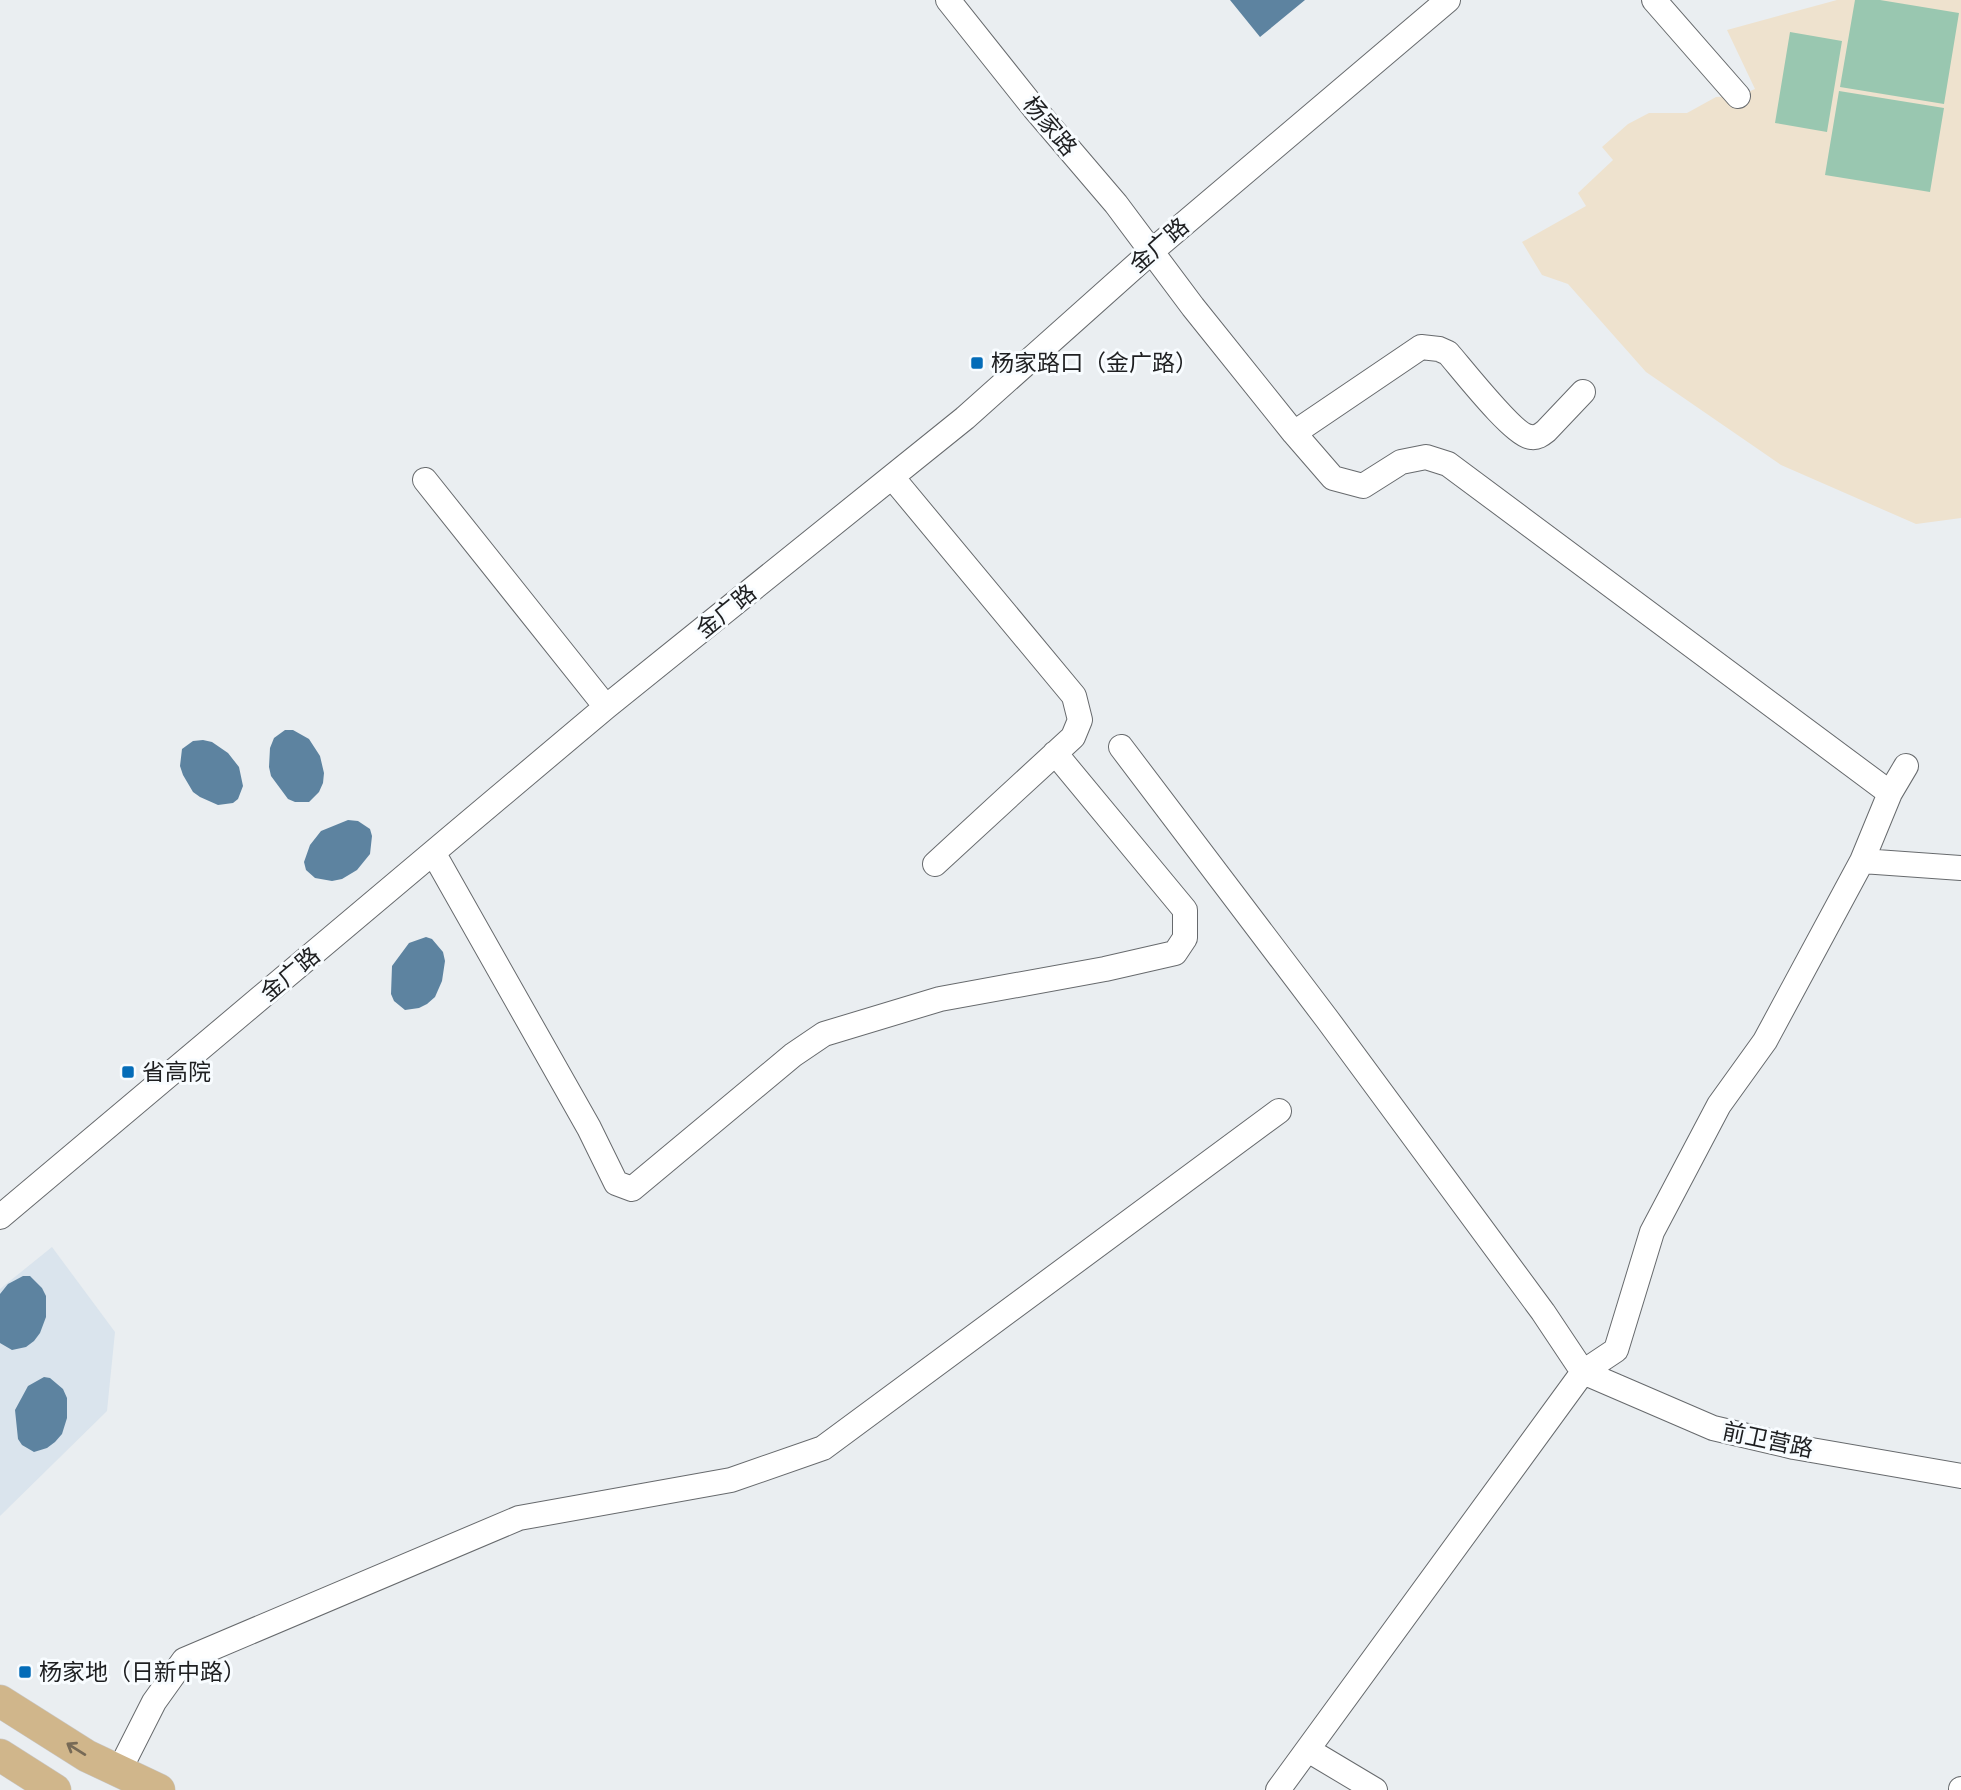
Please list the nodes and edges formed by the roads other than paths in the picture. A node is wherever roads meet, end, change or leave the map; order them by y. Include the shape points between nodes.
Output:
1 (948, 0) edge
2 (1448, 0) edge
3 (1654, 0) edge
4 (1738, 96) dead end
5 (1152, 251) junction
6 (1583, 392) dead end
7 (1294, 433) junction
8 (892, 477) junction
9 (425, 480) dead end
10 (606, 707) junction
11 (1121, 747) dead end
12 (1055, 753) junction
13 (1906, 765) dead end
14 (1890, 793) junction
15 (434, 854) junction
16 (1862, 861) junction
17 (935, 864) dead end
18 (1961, 868) edge
19 (1279, 1111) dead end
20 (0, 1217) edge
21 (1583, 1372) junction
22 (1961, 1476) edge
23 (0, 1700) edge
24 (1308, 1750) junction
25 (0, 1755) edge
26 (119, 1771) junction
27 (55, 1790) edge
28 (159, 1790) edge
29 (1278, 1790) edge
30 (1375, 1790) edge

1 - 5 street, 杨家路
2 - 5 street, 金广路
3 - 4 street
5 - 7 street, 杨家路
5 - 8 street, 金广路
6 - 7 street via 1546,431 1530,438 1514,428 1448,354 1421,347
7 - 14 street, 杨家路 via 1333,478 1363,485 1401,462 1426,457 1448,464
8 - 10 street, 金广路
8 - 12 street via 1074,696 1080,720 1073,737
9 - 10 street
10 - 15 street, 金广路
11 - 21 street via 1535,1300
12 - 15 street via 1185,910 1185,938 1175,953 940,999 824,1034 632,1189 616,1183
12 - 17 street
13 - 14 street
14 - 16 street
15 - 20 street, 金广路
16 - 18 street
16 - 21 street via 1765,1041 1719,1105 1652,1233 1616,1350
19 - 26 street via 823,1448 731,1480 519,1518 184,1660 154,1702
21 - 22 street, 前卫营路 via 1713,1428
21 - 24 street
26 -> 23 main road via 87,1756
24 - 29 street
24 - 30 street
25 - 27 main road
26 - 28 main road

